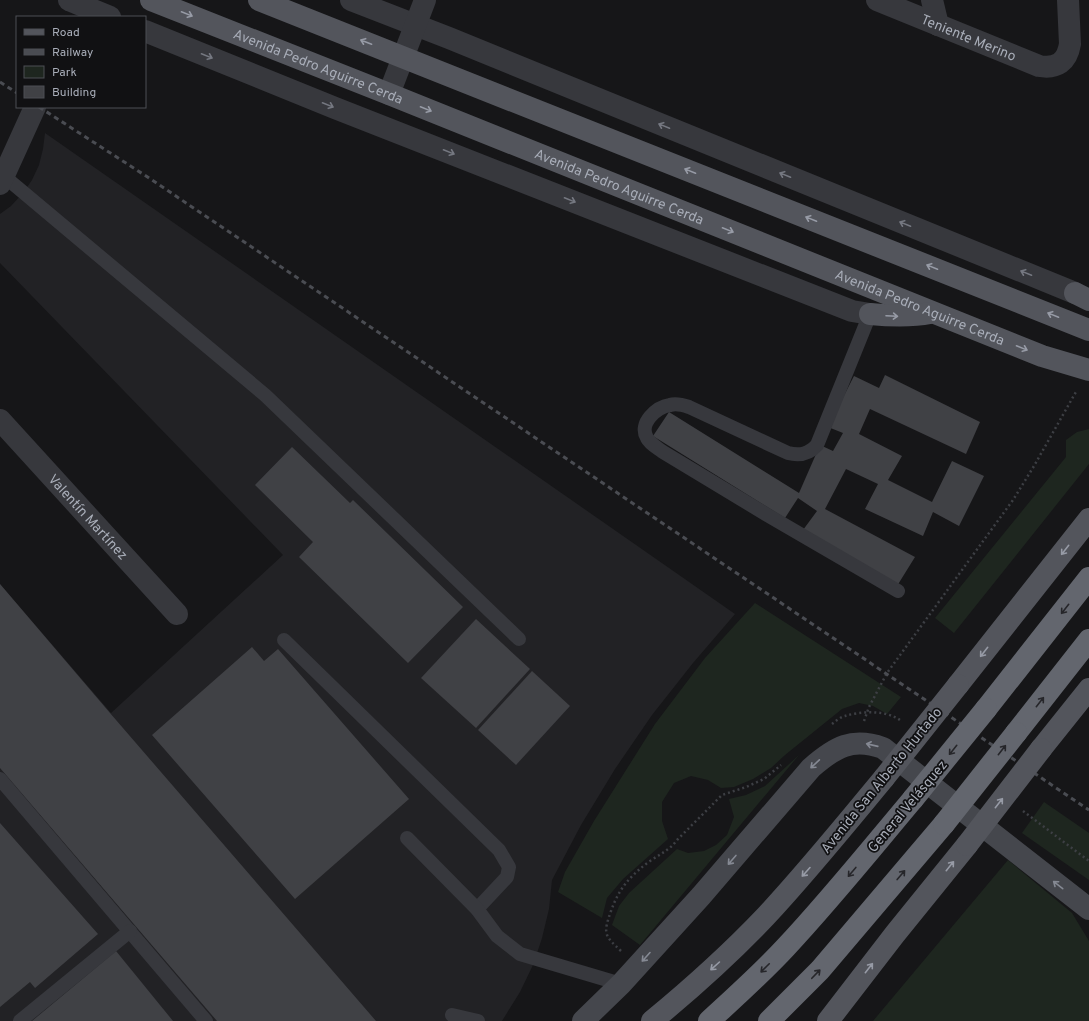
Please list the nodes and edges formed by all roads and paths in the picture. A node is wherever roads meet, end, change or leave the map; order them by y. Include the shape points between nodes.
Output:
1 (151, 0) edge
2 (258, 0) edge
3 (351, 0) edge
4 (425, 0) edge
5 (877, 0) edge
6 (932, 0) edge
7 (1068, 0) edge
8 (72, 7) edge
9 (106, 16) edge
10 (415, 25) junction
11 (938, 25) junction
12 (146, 31) edge
13 (402, 56) junction
14 (389, 94) junction
15 (35, 108) edge
16 (2, 181) edge
17 (1082, 296) edge
18 (934, 313) junction
19 (870, 314) junction
20 (1089, 330) edge
21 (1088, 370) edge
22 (0, 420) edge
23 (1089, 519) edge
24 (1089, 578) edge
25 (898, 591) dead end
26 (177, 614) dead end
27 (519, 638) dead end
28 (284, 640) dead end
29 (1089, 640) edge
30 (1089, 689) edge
31 (860, 743) junction
32 (0, 779) edge
33 (722, 795) dead end
34 (408, 838) dead end
35 (477, 909) junction
36 (1089, 910) edge
37 (130, 931) junction
38 (637, 967) junction
39 (621, 984) junction
40 (452, 1015) dead end
41 (20, 1021) edge
42 (206, 1021) edge
43 (478, 1021) edge
44 (583, 1021) edge
45 (652, 1021) edge
46 (709, 1021) edge
47 (769, 1021) edge
48 (828, 1021) edge

1 -> 14 main road, Avenida Pedro Aguirre Cerda
13 -> 2 main road
3 - 10 street
4 - 10 street
5 - 11 street, Teniente Merino
6 - 11 street
7 - 11 street, Teniente Merino via 1070,44 1066,57 1055,66 1039,66
8 - 9 street
10 - 13 street
17 -> 10 street
12 -> 19 street, Avenida Pedro Aguirre Cerda via 328,106 852,311
13 - 14 street
20 -> 13 main road
14 -> 18 main road, Avenida Pedro Aguirre Cerda
15 - 16 street
16 - 27 lane via 265,395
19 -> 18 main road via 895,317
18 -> 21 main road, Avenida Pedro Aguirre Cerda via 1042,356
19 - 25 lane via 816,445 807,453 788,453 680,405 662,407 646,423 644,432 649,441 663,452
21 - 31 path via 1013,500 887,673 869,707
22 - 26 street, Valentín Martínez
23 -> 45 main road, Avenida San Alberto Hurtado, bridge via 808,870 714,968
24 -> 46 highway, General Velásquez, bridge via 913,800 829,899 745,988
28 - 35 lane via 499,850 509,867 507,877
47 -> 29 highway, bridge via 820,970 944,824
48 -> 30 main road, bridge
36 -> 31 main road via 893,755 883,748
31 -> 38 main road via 836,749 811,768
32 - 37 lane
33 - 38 path via 673,846 625,883 615,898 606,927 607,938
34 - 35 lane
35 - 39 lane via 497,936 520,954
37 - 41 lane
37 - 42 lane
38 - 39 main road
39 - 44 main road
40 - 43 lane

